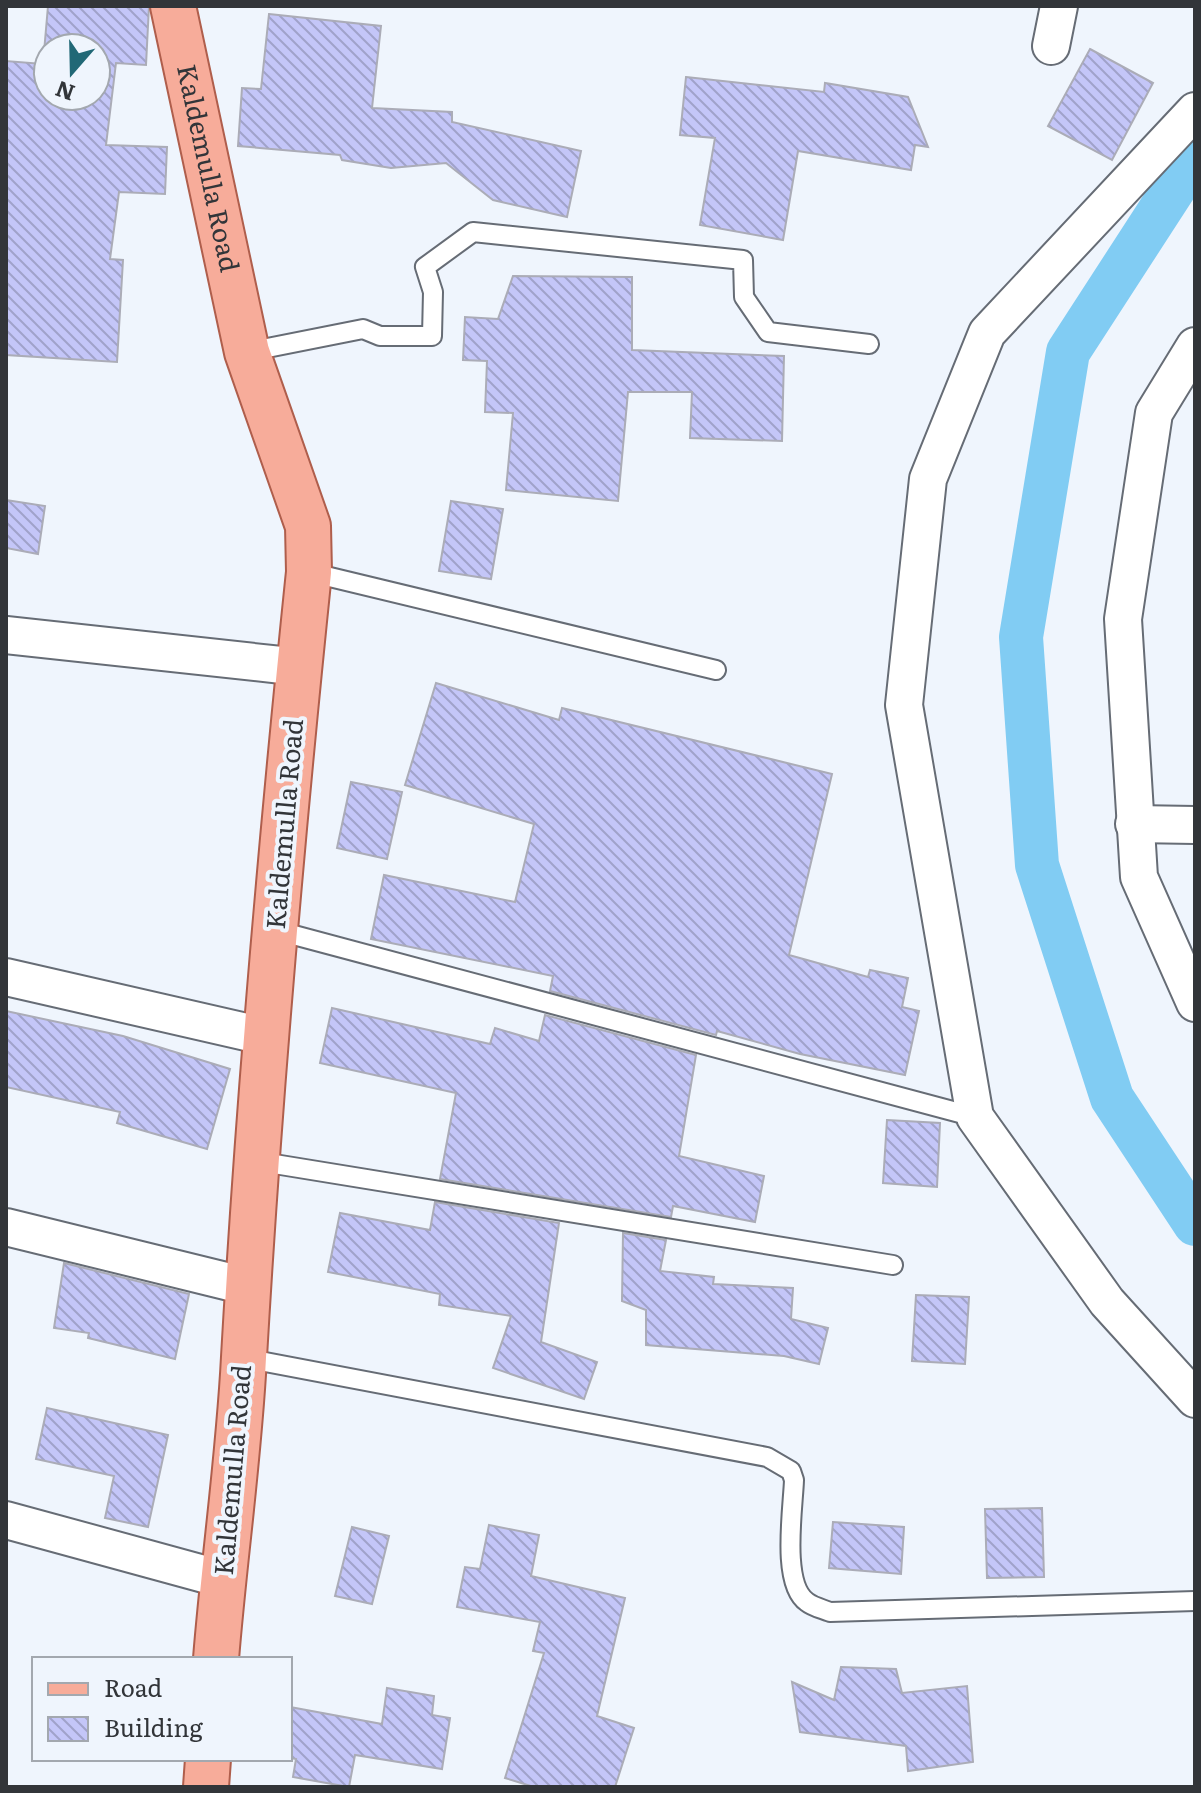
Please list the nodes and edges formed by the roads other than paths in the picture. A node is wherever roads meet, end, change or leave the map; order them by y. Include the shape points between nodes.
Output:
1 (173, 6) edge
2 (1059, 6) edge
3 (1051, 46) dead end
4 (1195, 111) edge
5 (869, 344) dead end
6 (1195, 346) edge
7 (247, 352) junction
8 (309, 572) junction
9 (6, 635) edge
10 (300, 667) junction
11 (716, 670) dead end
12 (1134, 824) junction
13 (1195, 825) edge
14 (275, 930) junction
15 (6, 977) edge
16 (1195, 1003) edge
17 (264, 1036) junction
18 (975, 1117) junction
19 (256, 1161) junction
20 (6, 1227) edge
21 (893, 1265) dead end
22 (246, 1286) junction
23 (244, 1358) junction
24 (1195, 1399) edge
25 (6, 1520) edge
26 (222, 1579) junction
27 (1195, 1601) edge
28 (216, 1657) edge
29 (208, 1761) edge
30 (206, 1787) edge

1 - 7 main road, Kaldemulla Road
2 - 3 street
4 - 18 street via 987,333 928,479 904,705
5 - 7 lane via 768,332 744,297 743,260 473,232 425,267 433,292 432,336 380,336 363,329
6 - 12 street via 1154,413 1123,619
7 - 8 main road, Kaldemulla Road via 308,526
8 - 10 main road, Kaldemulla Road
8 - 11 lane
9 - 10 street
10 - 14 main road, Kaldemulla Road
12 - 13 street
12 - 16 street via 1139,877
14 - 17 main road, Kaldemulla Road
14 - 18 lane
15 - 17 street
17 - 19 main road, Kaldemulla Road
18 - 24 street via 1107,1302
19 - 21 lane
19 - 22 main road, Kaldemulla Road
20 - 22 street
22 - 23 main road, Kaldemulla Road
23 - 26 main road, Kaldemulla Road
23 - 27 lane via 767,1457 791,1471 794,1480 790,1568 795,1586 805,1602 830,1612
25 - 26 street
26 - 28 main road, Kaldemulla Road
29 - 30 main road

